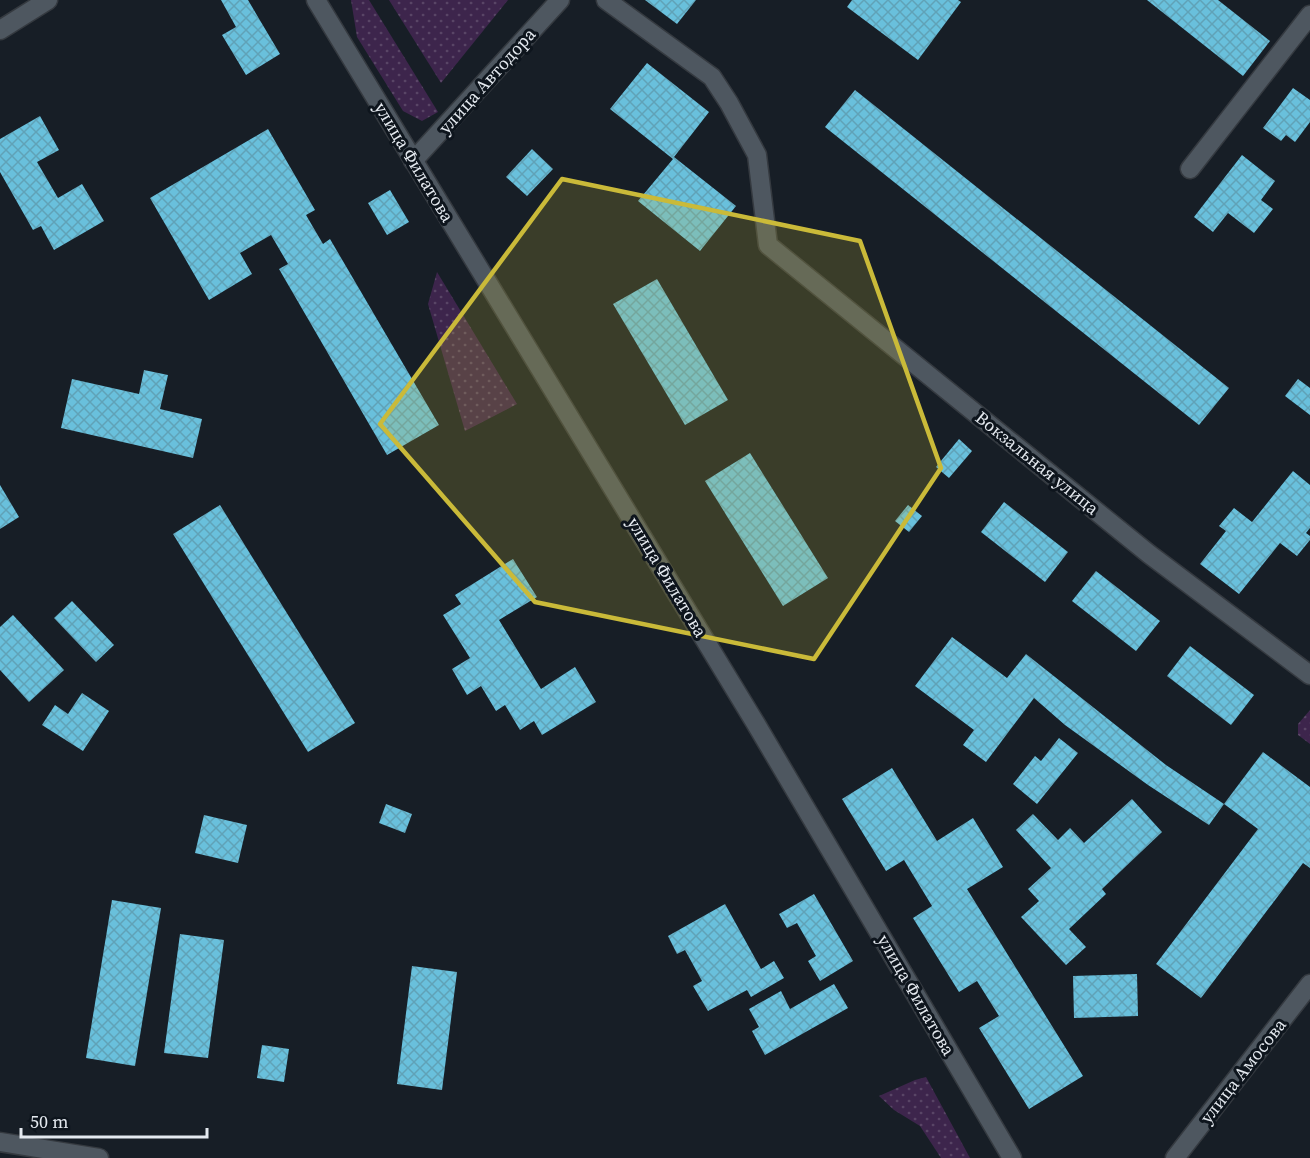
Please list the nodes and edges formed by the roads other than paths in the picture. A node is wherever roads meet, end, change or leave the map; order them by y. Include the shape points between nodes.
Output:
1 (48, 0) edge
2 (316, 0) edge
3 (560, 0) edge
4 (606, 0) edge
5 (1310, 15) edge
6 (0, 30) edge
7 (413, 161) junction
8 (1190, 169) dead end
9 (1310, 675) edge
10 (1310, 984) edge
11 (0, 1142) edge
12 (99, 1158) edge
13 (1012, 1158) edge
14 (1175, 1158) edge

1 - 6 street
2 - 7 street, улица Филатова
3 - 7 street, улица Автодора
4 - 9 street, Вокзальная улица via 712,77 757,155 768,244 1149,554
5 - 8 street
7 - 13 street, улица Филатова via 756,724
10 - 14 street, улица Амосова
11 - 12 street

